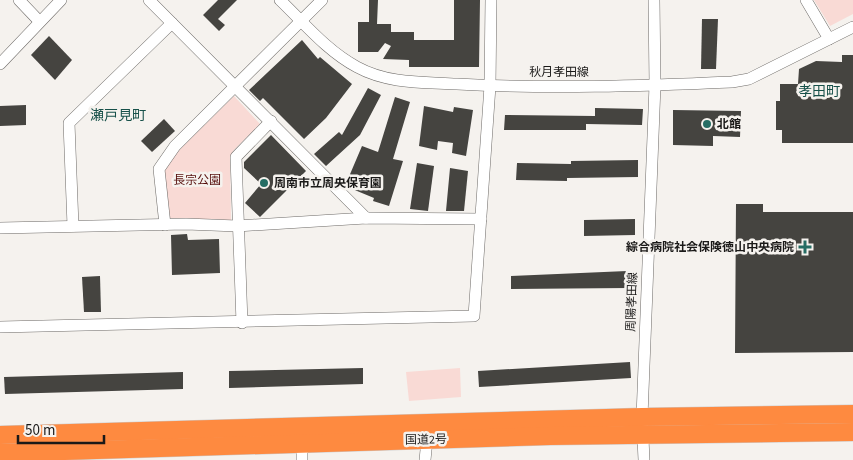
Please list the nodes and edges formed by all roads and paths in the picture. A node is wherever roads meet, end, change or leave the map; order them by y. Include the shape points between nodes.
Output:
1 (19, 0) edge
2 (61, 0) edge
3 (149, 0) edge
4 (280, 0) edge
5 (322, 0) edge
6 (491, 0) edge
7 (654, 0) edge
8 (806, 0) edge
9 (39, 21) junction
10 (302, 21) junction
11 (172, 23) junction
12 (853, 27) edge
13 (829, 39) junction
14 (0, 64) edge
15 (655, 85) junction
16 (490, 86) junction
17 (234, 88) junction
18 (271, 121) junction
19 (366, 218) junction
20 (482, 219) junction
21 (165, 225) junction
22 (73, 226) junction
23 (237, 226) junction
24 (0, 228) edge
25 (242, 323) junction
26 (0, 327) edge
27 (853, 414) edge
28 (642, 425) junction
29 (853, 432) edge
30 (0, 435) edge
31 (427, 440) junction
32 (302, 452) edge
33 (0, 453) edge
34 (41, 456) edge
35 (425, 460) edge
36 (644, 460) edge

1 - 9 street
2 - 9 street
3 - 11 street
4 - 10 street, 秋月孝田線
5 - 10 street
6 - 16 street
7 - 15 street, 周陽孝田線
8 - 13 street
9 - 14 street
10 - 16 street, 秋月孝田線 via 335,53 379,76 401,81
10 - 17 street
11 - 17 street
11 - 22 street via 69,124
12 - 13 street, 秋月孝田線
13 - 15 street, 秋月孝田線 via 749,79
15 - 16 street, 秋月孝田線
15 - 28 street, 周陽孝田線
16 - 20 street
17 - 18 street
17 - 21 street via 175,146 159,169
18 - 19 street
18 - 23 street via 236,156
19 - 20 street
19 - 23 street
20 - 25 street via 474,316
21 - 22 street
21 - 23 street
22 - 24 street
23 - 25 street
25 - 26 street
27 - 28 highway, 国道2号
28 - 29 highway, 国道2号
28 - 30 highway, 国道2号
28 - 31 highway, 国道2号
28 - 36 street, 周陽孝田線
31 - 32 highway, 国道2号
31 - 35 street
32 - 34 highway, 国道2号
33 - 34 highway, 国道2号

